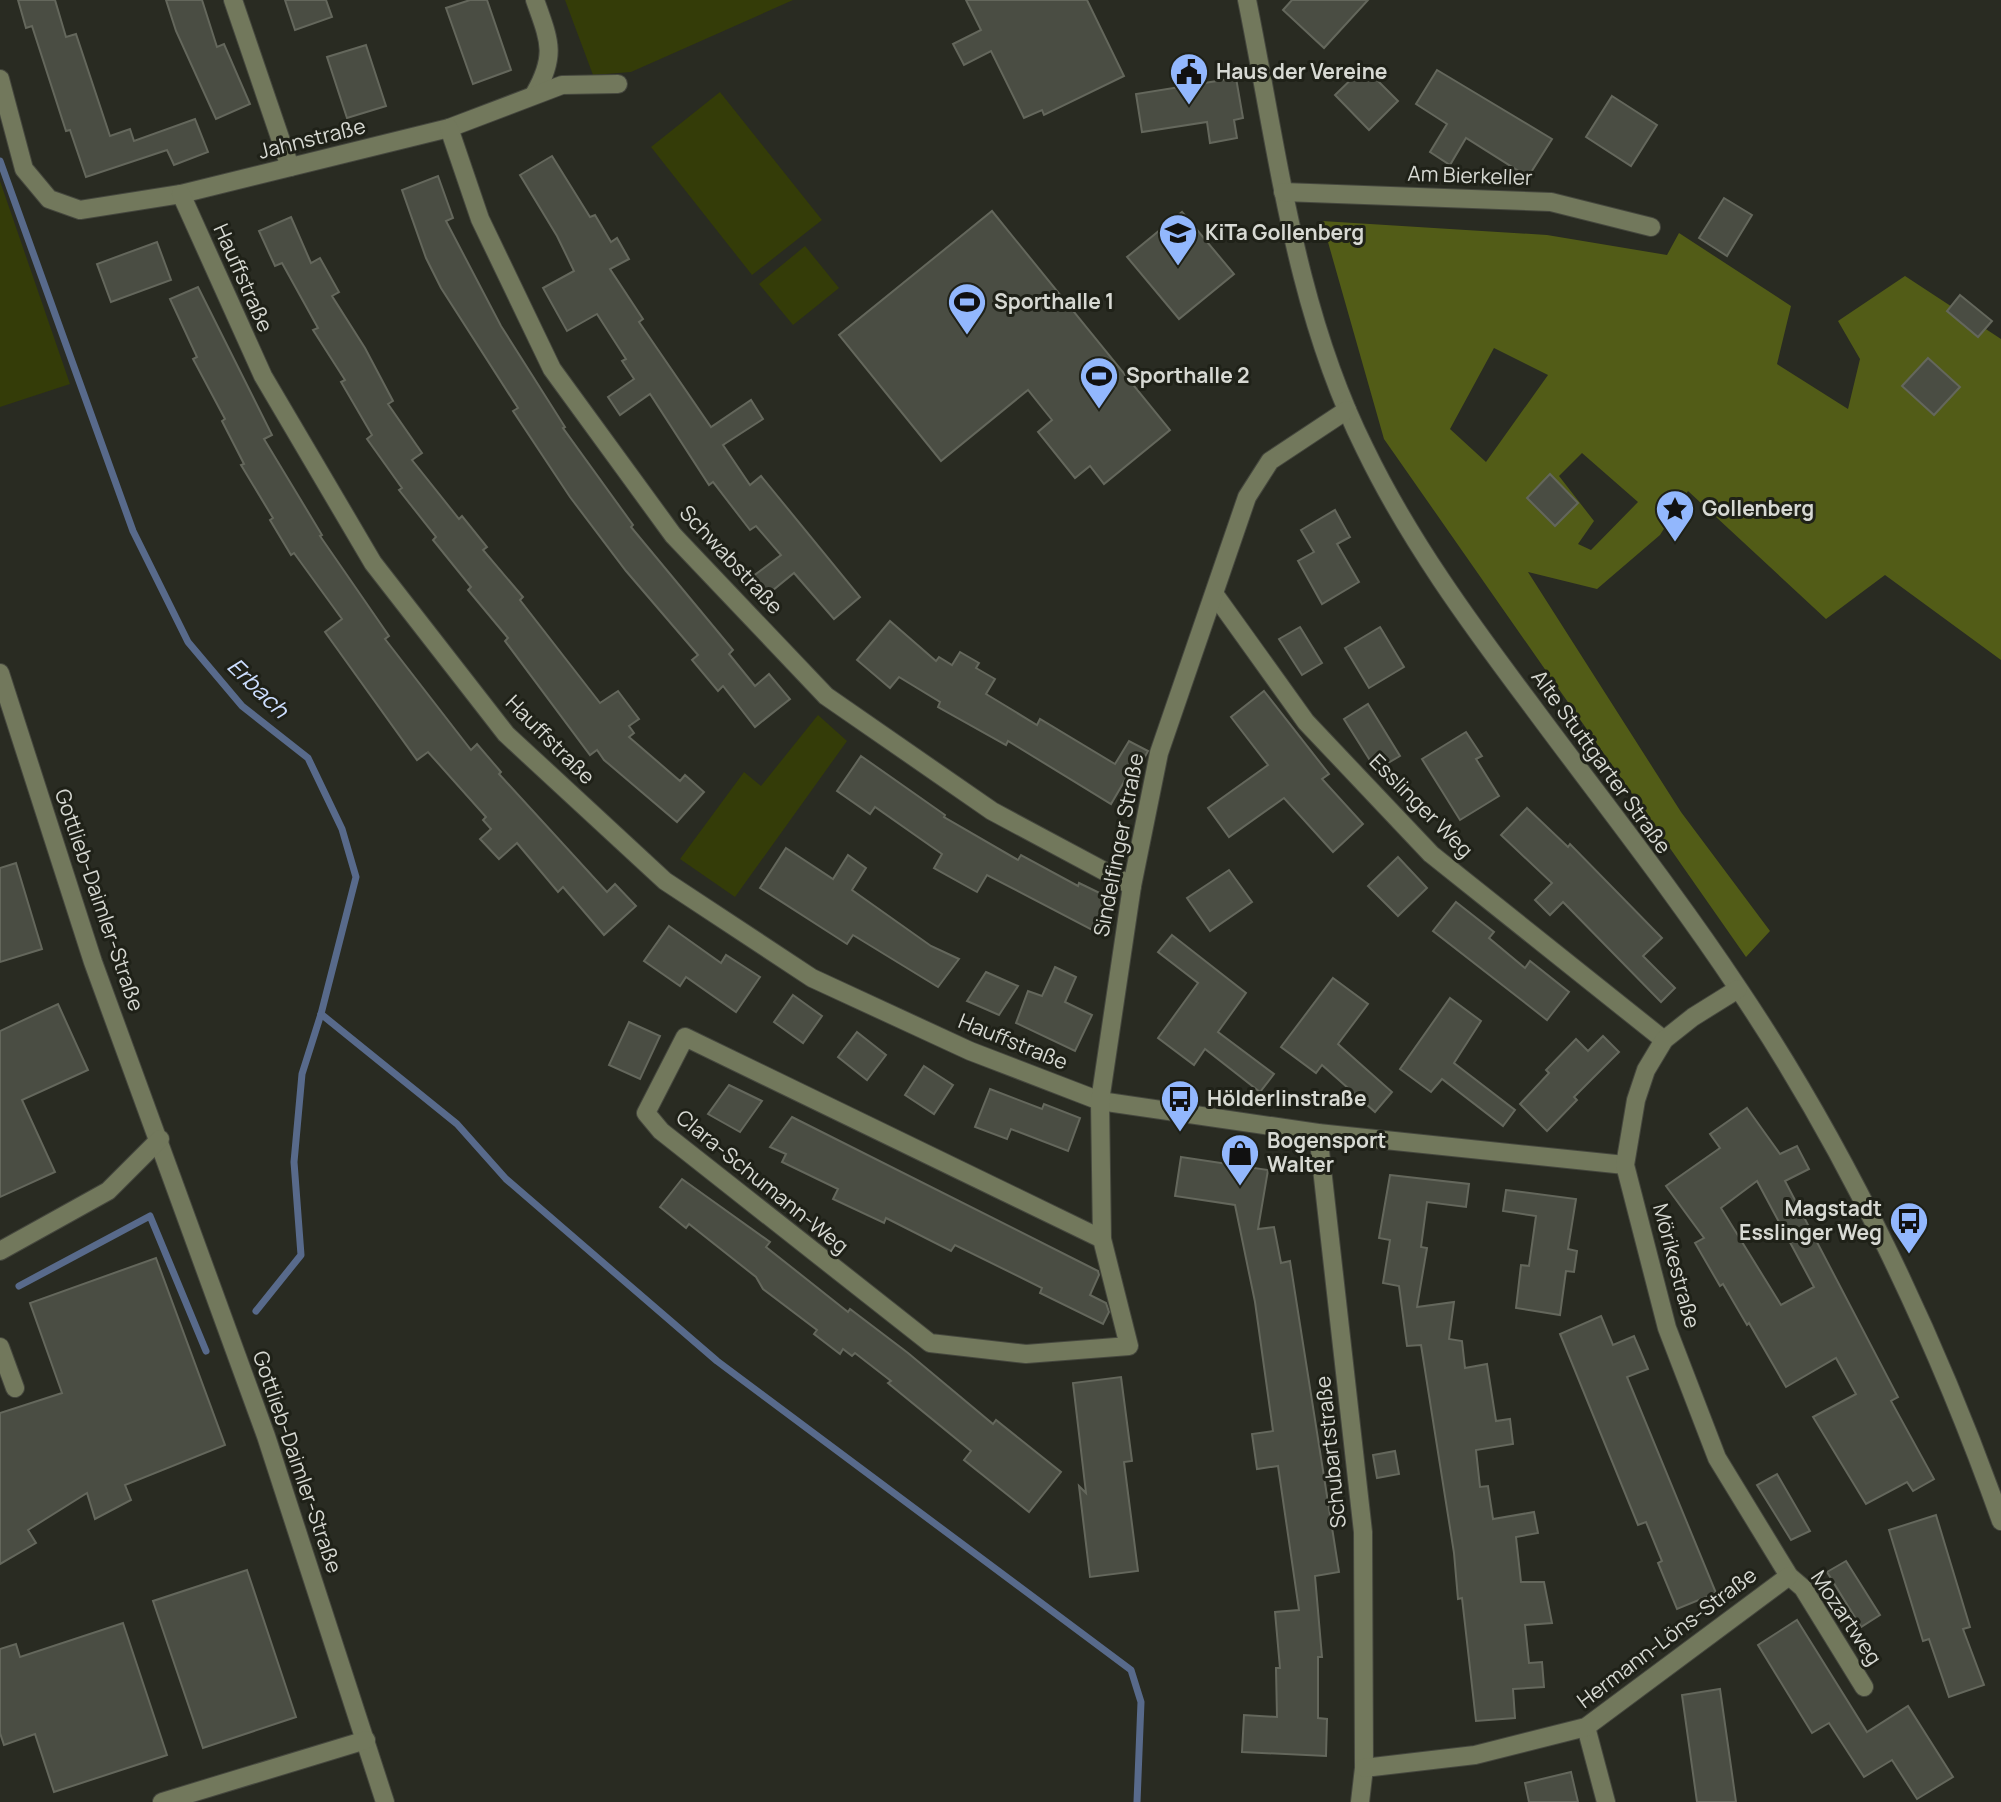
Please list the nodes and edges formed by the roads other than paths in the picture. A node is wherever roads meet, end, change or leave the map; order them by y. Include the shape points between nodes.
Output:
1 (233, 0) edge
2 (534, 0) edge
3 (1247, 0) edge
4 (0, 79) edge
5 (618, 84) dead end
6 (535, 93) junction
7 (449, 128) junction
8 (290, 167) junction
9 (1283, 191) junction
10 (181, 194) junction
11 (1651, 227) dead end
12 (1347, 410) junction
13 (1215, 595) junction
14 (0, 673) edge
15 (1132, 886) junction
16 (1738, 989) junction
17 (1664, 1040) junction
18 (1100, 1101) junction
19 (1318, 1133) junction
20 (160, 1139) junction
21 (1625, 1165) junction
22 (1102, 1239) junction
23 (0, 1251) edge
24 (1129, 1346) joint
25 (0, 1347) edge
26 (15, 1388) dead end
27 (2001, 1521) edge
28 (1789, 1576) junction
29 (1864, 1687) dead end
30 (1586, 1727) junction
31 (366, 1740) junction
32 (1364, 1768) junction
33 (162, 1802) edge
34 (385, 1802) edge
35 (1360, 1802) edge
36 (1606, 1802) edge

1 - 8 street
2 - 6 street via 551,46 547,72
3 - 9 street, Alte Stuttgarter Straße
4 - 10 street, Jahnstraße via 24,169 50,199 80,210
5 - 6 street, Jahnstraße via 562,85
6 - 7 street, Jahnstraße
7 - 8 street, Jahnstraße
7 - 15 street, Schwabstraße via 480,219 552,369 673,535 827,696 992,811
8 - 10 street, Jahnstraße
9 - 11 street, Am Bierkeller via 1551,202
9 - 12 street, Alte Stuttgarter Straße via 1324,357
10 - 18 street, Hauffstraße via 262,376 373,563 506,734 665,881 812,978 970,1051
12 - 13 street, Sindelfinger Straße via 1270,461 1247,497
12 - 16 street, Alte Stuttgarter Straße via 1392,502 1430,564
13 - 15 street, Sindelfinger Straße via 1159,753
13 - 17 street, Esslinger Weg via 1306,722 1431,854
14 - 20 street, Gottlieb-Daimler-Straße via 93,962
15 - 18 street, Sindelfinger Straße
16 - 17 street, Mörikestraße
16 - 27 street, Alte Stuttgarter Straße via 1801,1090 1892,1262 1956,1401
17 - 21 street, Mörikestraße via 1646,1070 1636,1100
18 - 19 street
18 - 22 street, Sindelfinger Straße
19 - 21 street
19 - 32 street, Schubartstraße via 1363,1532
20 - 23 street via 108,1191
20 - 31 street, Gottlieb-Daimler-Straße via 266,1436
21 - 28 street, Mörikestraße via 1667,1328 1717,1458
22 - 24 street, Sindelfinger Straße
22 - 24 street, Clara-Schumann-Weg via 685,1037 646,1113 661,1132 930,1343 1026,1354
25 - 26 street
28 - 29 street, Mozartweg via 1803,1588
28 - 30 street, Hermann-Löns-Straße
30 - 32 street, Hermann-Löns-Straße via 1475,1755
30 - 36 street
31 - 33 street
31 - 34 street, Gottlieb-Daimler-Straße
32 - 35 street, Schubartstraße

